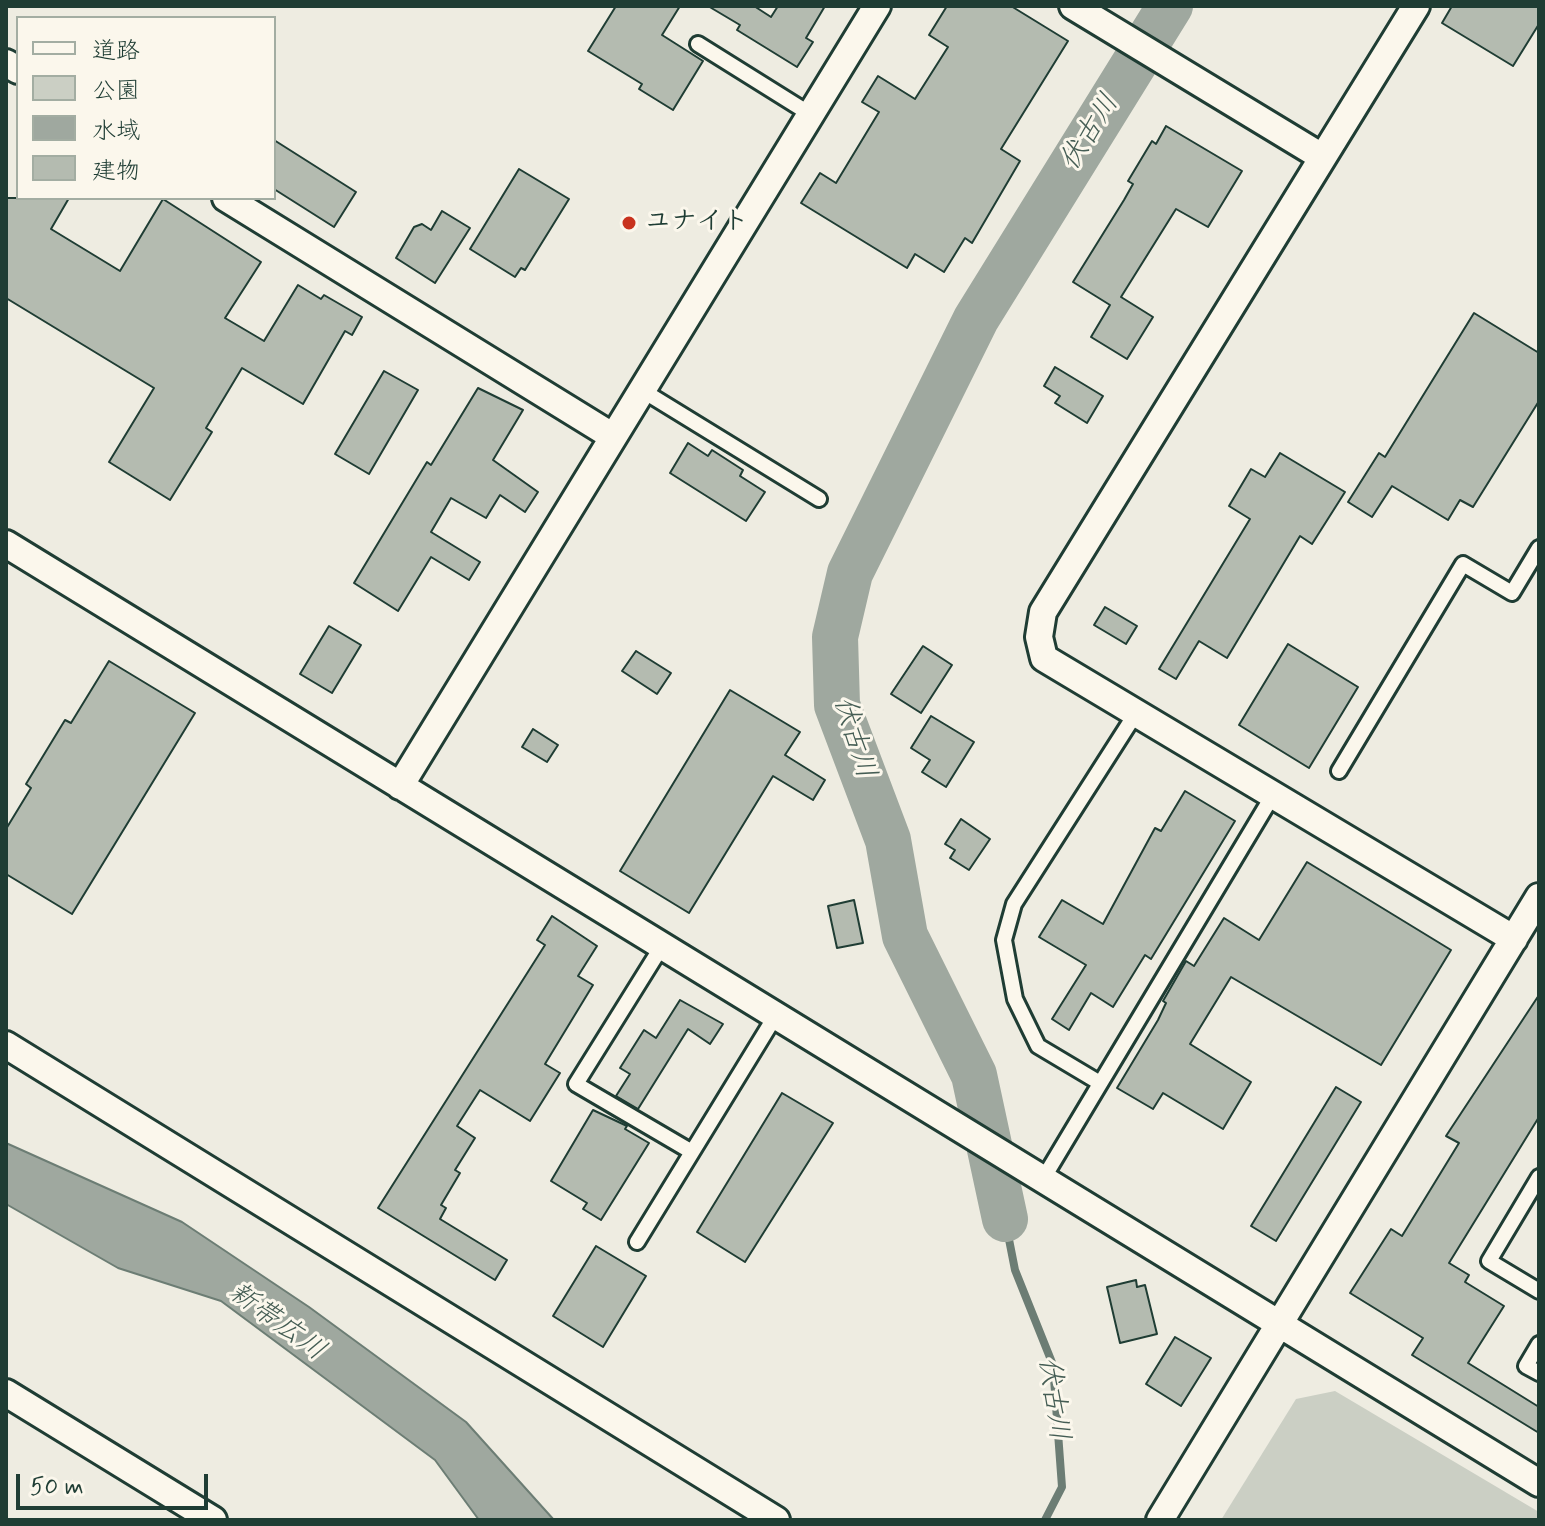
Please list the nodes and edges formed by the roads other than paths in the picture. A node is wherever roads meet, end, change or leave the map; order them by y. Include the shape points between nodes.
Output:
1 (877, 6) edge
2 (1073, 6) edge
3 (1416, 6) edge
4 (698, 44) dead end
5 (810, 114) junction
6 (1322, 157) junction
7 (229, 200) edge
8 (640, 389) junction
9 (612, 436) junction
10 (819, 499) dead end
11 (6, 544) edge
12 (1539, 548) edge
13 (1136, 713) junction
14 (1339, 771) dead end
15 (400, 786) junction
16 (1273, 795) junction
17 (1539, 897) edge
18 (1514, 939) junction
19 (662, 946) junction
20 (776, 1015) junction
21 (6, 1045) edge
22 (1100, 1083) junction
23 (692, 1152) junction
24 (1039, 1177) junction
25 (1539, 1177) edge
26 (637, 1242) dead end
27 (1539, 1291) edge
28 (1279, 1324) junction
29 (1539, 1344) edge
30 (1539, 1373) edge
31 (6, 1393) edge
32 (1539, 1483) edge
33 (213, 1520) edge
34 (776, 1520) edge
35 (1160, 1520) edge

1 - 5 street
2 - 6 street
3 - 6 street
4 - 5 lane
5 - 8 street
6 - 13 street via 1043,612 1039,637 1044,658
7 - 9 street
8 - 9 street
8 - 10 lane
9 - 15 street
11 - 15 street
12 - 14 lane via 1512,593 1463,564
13 - 16 street
13 - 22 lane via 1014,904 1004,940 1015,999 1038,1046
15 - 19 street
16 - 18 street
16 - 22 lane
17 - 18 street
18 - 28 street
19 - 20 street
19 - 23 lane via 576,1084
20 - 23 lane
20 - 24 street
21 - 34 street
22 - 24 lane
23 - 26 lane
24 - 28 street
25 - 27 lane via 1489,1261
28 - 32 street
28 - 35 street
29 - 30 lane via 1526,1366
31 - 33 street

